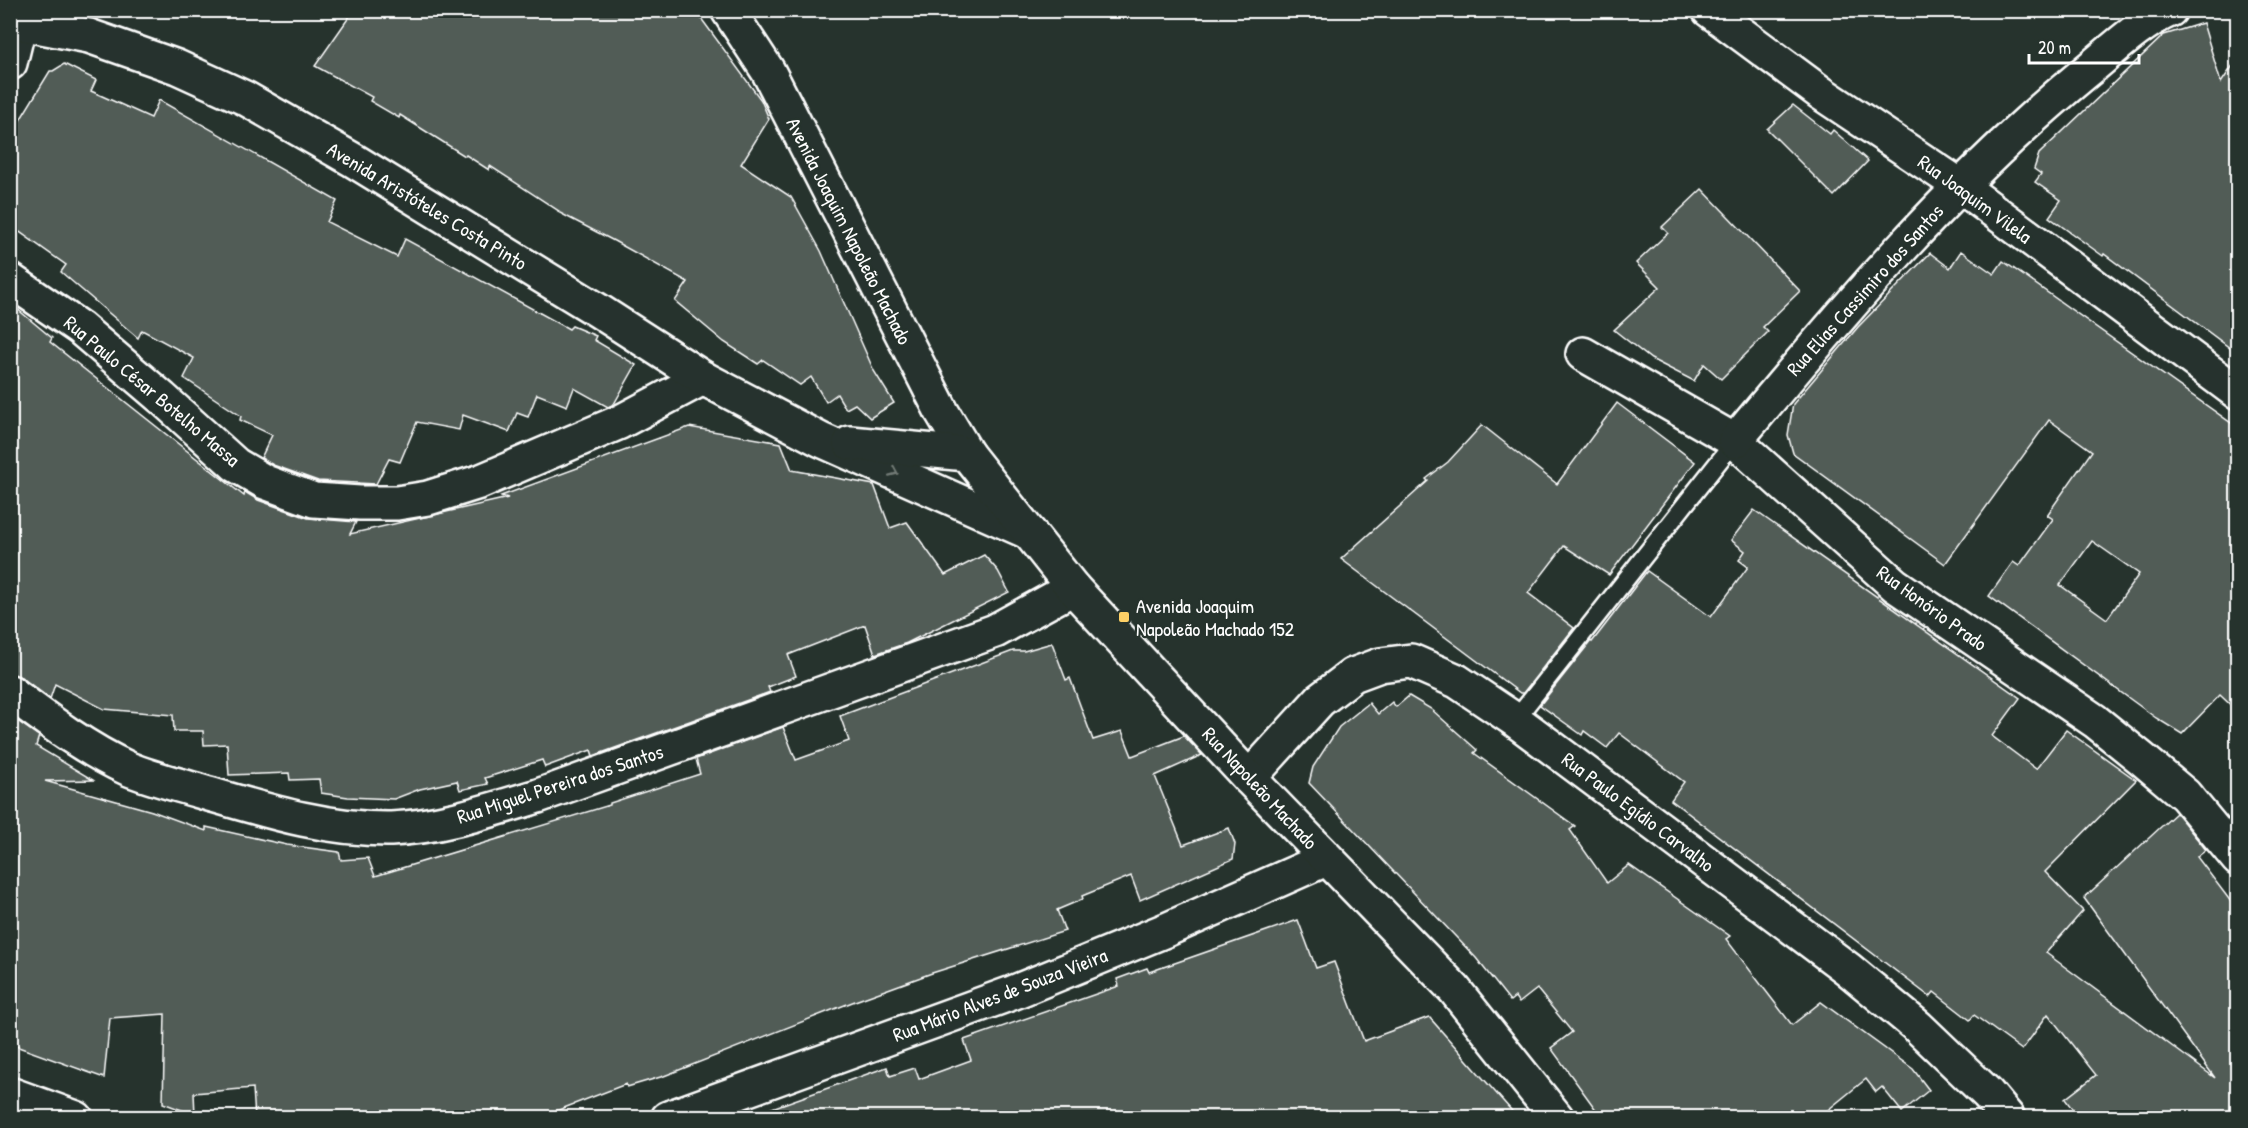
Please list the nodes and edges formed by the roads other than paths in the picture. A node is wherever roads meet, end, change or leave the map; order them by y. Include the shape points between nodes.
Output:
1 (728, 10) edge
2 (1709, 10) edge
3 (2170, 10) edge
4 (15, 21) edge
5 (10, 63) edge
6 (1959, 185) junction
7 (10, 280) edge
8 (1583, 354) dead end
9 (703, 378) junction
10 (2238, 393) edge
11 (821, 440) junction
12 (1735, 441) junction
13 (967, 454) junction
14 (1030, 533) junction
15 (1073, 588) junction
16 (10, 692) edge
17 (1515, 720) junction
18 (1249, 778) junction
19 (1326, 859) junction
20 (2238, 859) edge
21 (10, 1094) edge
22 (76, 1118) edge
23 (668, 1118) edge
24 (1557, 1118) edge
25 (2008, 1118) edge

1 - 13 street, Avenida Joaquim Napoleão Machado via 768,71
2 - 6 street, Rua Joaquim Vilela via 1821,93
3 - 6 street, Rua Elias Cassimiro dos Santos via 2065,89
4 - 5 street
4 - 9 street, Avenida Aristóteles Costa Pinto via 89,36 177,67 245,98 372,172
6 - 10 street, Rua Joaquim Vilela
6 - 12 street, Rua Elias Cassimiro dos Santos via 1847,306
7 - 9 street, Rua Paulo César Botelho Massa via 80,328 236,465 265,482 314,500 360,503 428,498 479,482 620,422
8 - 12 street, Rua Honório Prado
9 - 11 street, Avenida Aristóteles Costa Pinto
11 - 13 street, Avenida Aristóteles Costa Pinto
11 -> 14 street, Avenida Aristóteles Costa Pinto
12 - 17 lane
12 - 20 street, Rua Honório Prado via 1895,585 2095,721 2141,758 2185,795
13 - 14 street, Rua Napoleão Machado
14 - 15 street, Rua Napoleão Machado
15 - 16 street, Rua Miguel Pereira dos Santos via 995,631 548,792 488,811 392,829 325,824 129,769 81,742
15 - 18 street, Rua Napoleão Machado
17 - 18 street, Rua Paulo Egídio Carvalho via 1457,681 1411,661 1380,666 1353,675 1320,700
17 - 25 street, Rua Paulo Egídio Carvalho via 1848,969 1918,1027
18 - 19 street, Rua Napoleão Machado
19 - 23 street, Rua Mário Alves de Souza Vieira via 1012,993
19 - 24 street, Rua Napoleão Machado via 1454,989
21 - 22 street

